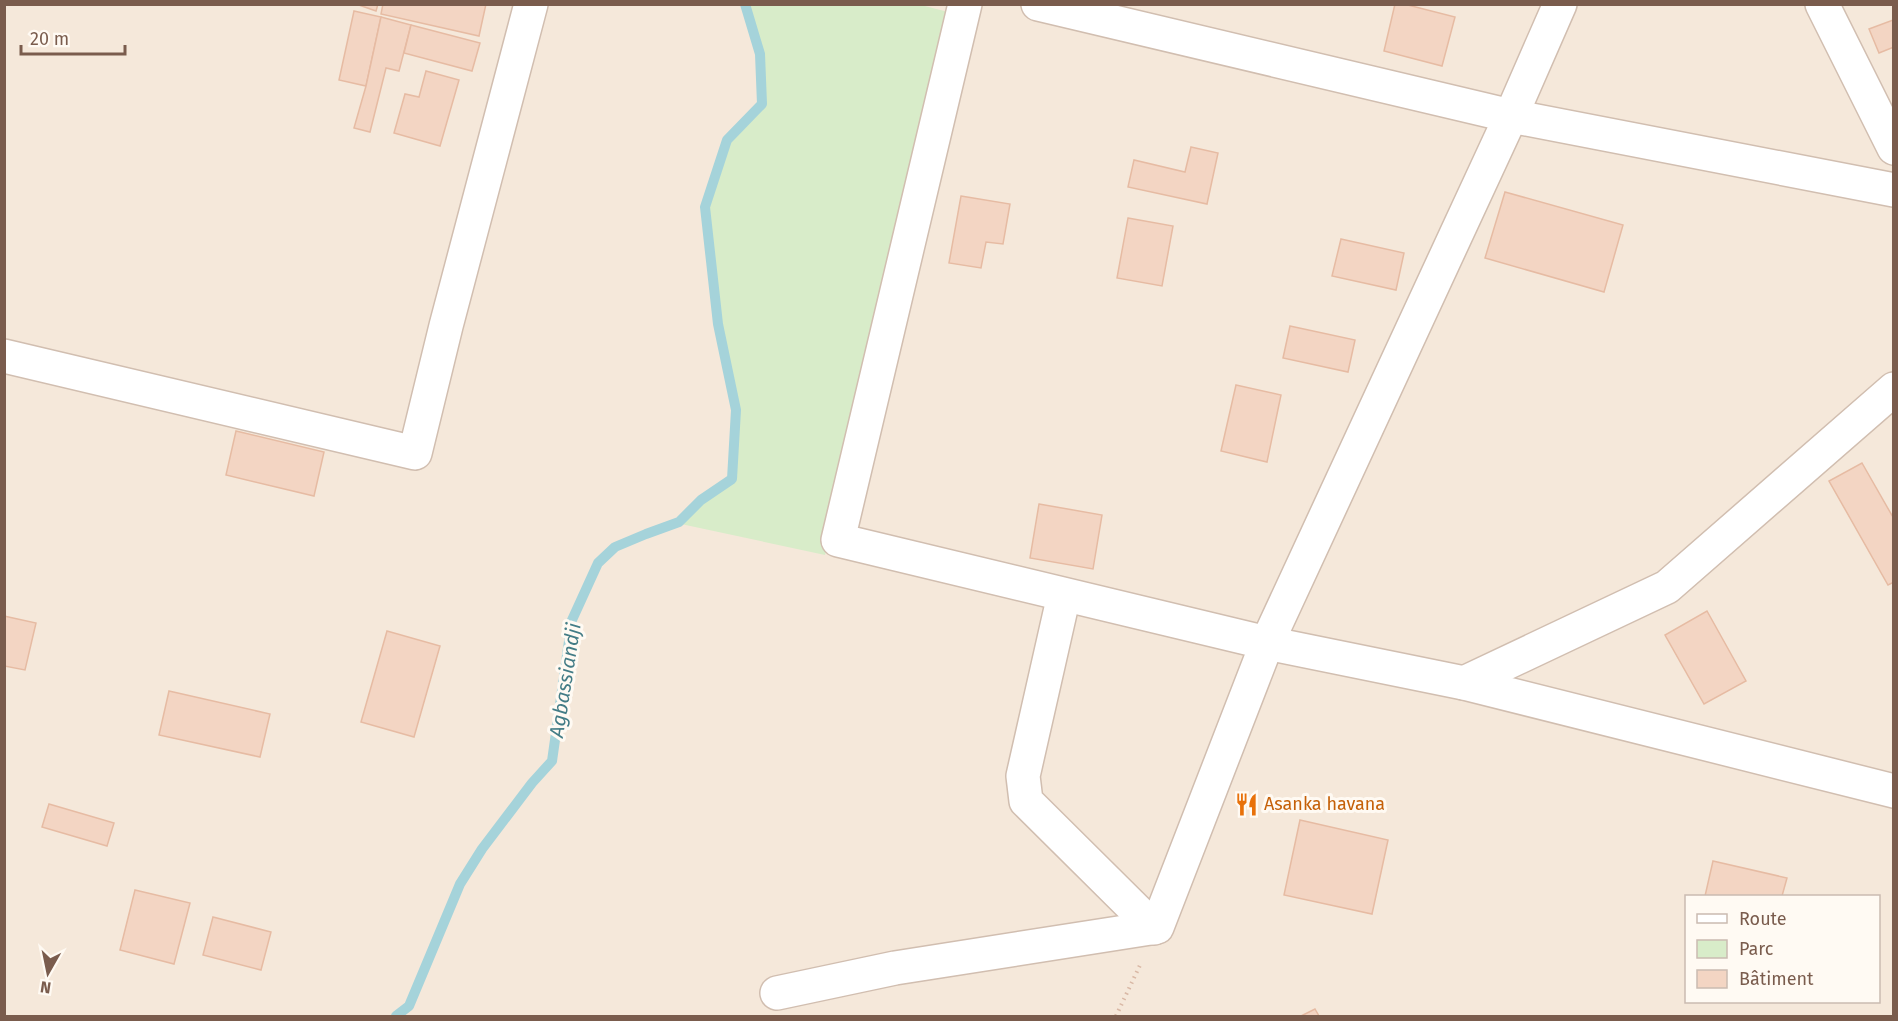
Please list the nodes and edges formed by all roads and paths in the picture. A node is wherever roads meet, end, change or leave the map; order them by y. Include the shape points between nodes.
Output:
1 (531, 4) edge
2 (965, 4) edge
3 (1038, 4) edge
4 (1560, 4) edge
5 (1822, 4) edge
6 (1511, 116) junction
7 (1893, 148) edge
8 (1893, 190) edge
9 (4, 356) edge
10 (1893, 389) edge
11 (1064, 595) junction
12 (1267, 643) junction
13 (1464, 683) junction
14 (1893, 791) edge
15 (1156, 927) junction
16 (777, 993) dead end
17 (1116, 1017) edge

1 - 9 street via 415,453
2 - 11 street via 838,540
3 - 6 street
4 - 6 street
5 - 7 street
6 - 8 street
6 - 12 street
10 - 13 street via 1668,587
11 - 12 street
11 - 15 street via 1023,776 1026,801
12 - 13 street
12 - 15 street
13 - 14 street
15 - 16 street via 895,968
15 - 17 path

